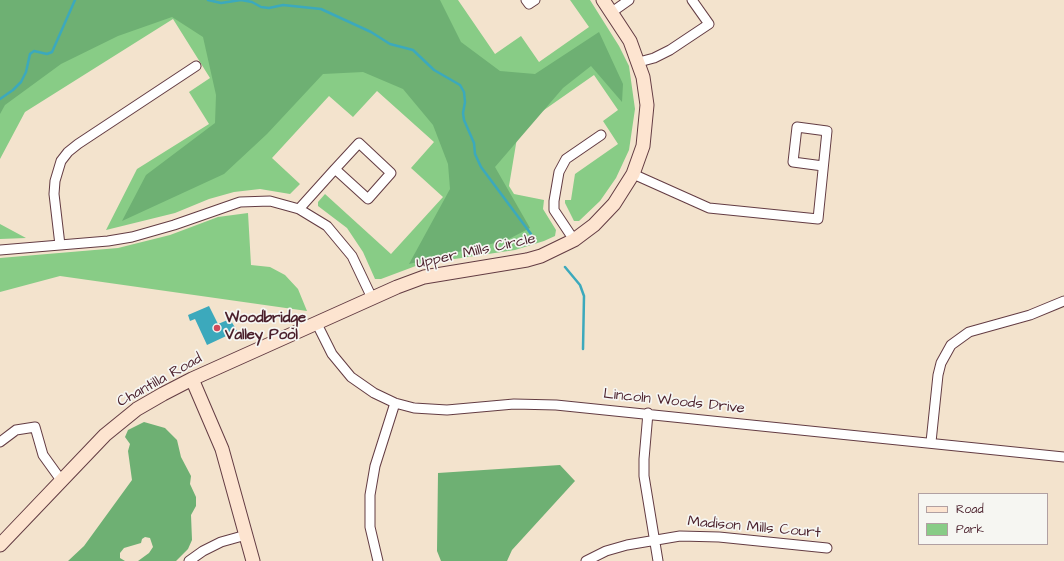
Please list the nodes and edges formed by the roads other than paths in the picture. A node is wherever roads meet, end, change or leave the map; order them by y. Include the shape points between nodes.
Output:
1 (526, 0) edge
2 (535, 0) edge
3 (603, 0) edge
4 (629, 0) edge
5 (692, 0) edge
6 (612, 12) junction
7 (639, 62) junction
8 (196, 66) dead end
9 (601, 134) dead end
10 (823, 166) junction
11 (336, 169) junction
12 (633, 174) junction
13 (300, 209) junction
14 (574, 240) junction
15 (60, 245) junction
16 (0, 250) edge
17 (372, 298) junction
18 (1064, 301) edge
19 (316, 324) junction
20 (192, 379) junction
21 (395, 403) junction
22 (648, 413) junction
23 (0, 442) edge
24 (931, 442) junction
25 (1064, 456) edge
26 (61, 480) junction
27 (246, 535) junction
28 (654, 539) junction
29 (0, 545) edge
30 (827, 548) dead end
31 (189, 561) edge
32 (253, 561) edge
33 (378, 561) edge
34 (586, 561) edge
35 (658, 561) edge

1 - 2 street via 529,4
3 - 6 street, Upper Mills Circle
4 - 6 street
5 - 7 street via 709,24 670,50
6 - 7 street, Upper Mills Circle via 630,41
7 - 12 street, Upper Mills Circle via 646,90 646,121 643,146
8 - 15 street via 78,144 61,161 54,194
9 - 14 street via 566,159 559,172 554,210
10 - 10 street via 827,130 797,127 793,162
10 - 12 street via 818,219 710,208
11 - 11 street via 359,143 391,173 368,199
11 - 13 street
12 - 14 street, Upper Mills Circle via 614,204 594,225
13 - 15 street via 270,201 240,202 132,237
13 - 17 street via 327,226 345,245
14 - 17 street, Upper Mills Circle via 526,260 424,277
15 - 16 street
17 - 19 street, Chantilla Road
18 - 24 street via 1030,315 969,332 951,345 943,357 938,374
19 - 20 street, Chantilla Road
19 - 21 street, Lincoln Woods Drive via 332,354 351,377 374,393
20 - 26 street, Chantilla Road via 137,409 120,422
20 - 27 street via 222,449
21 - 22 street, Lincoln Woods Drive via 429,410 533,404
21 - 33 street via 375,466 370,495 370,527
22 - 24 street, Lincoln Woods Drive
22 - 28 street via 644,476
23 - 26 street via 16,430 34,427 43,455
24 - 25 street, Lincoln Woods Drive
26 - 29 street, Chantilla Road
27 - 31 street via 220,542
27 - 32 street
28 - 30 street, Madison Mills Court via 699,535
28 - 34 street, Madison Mills Court via 606,551
28 - 35 street

